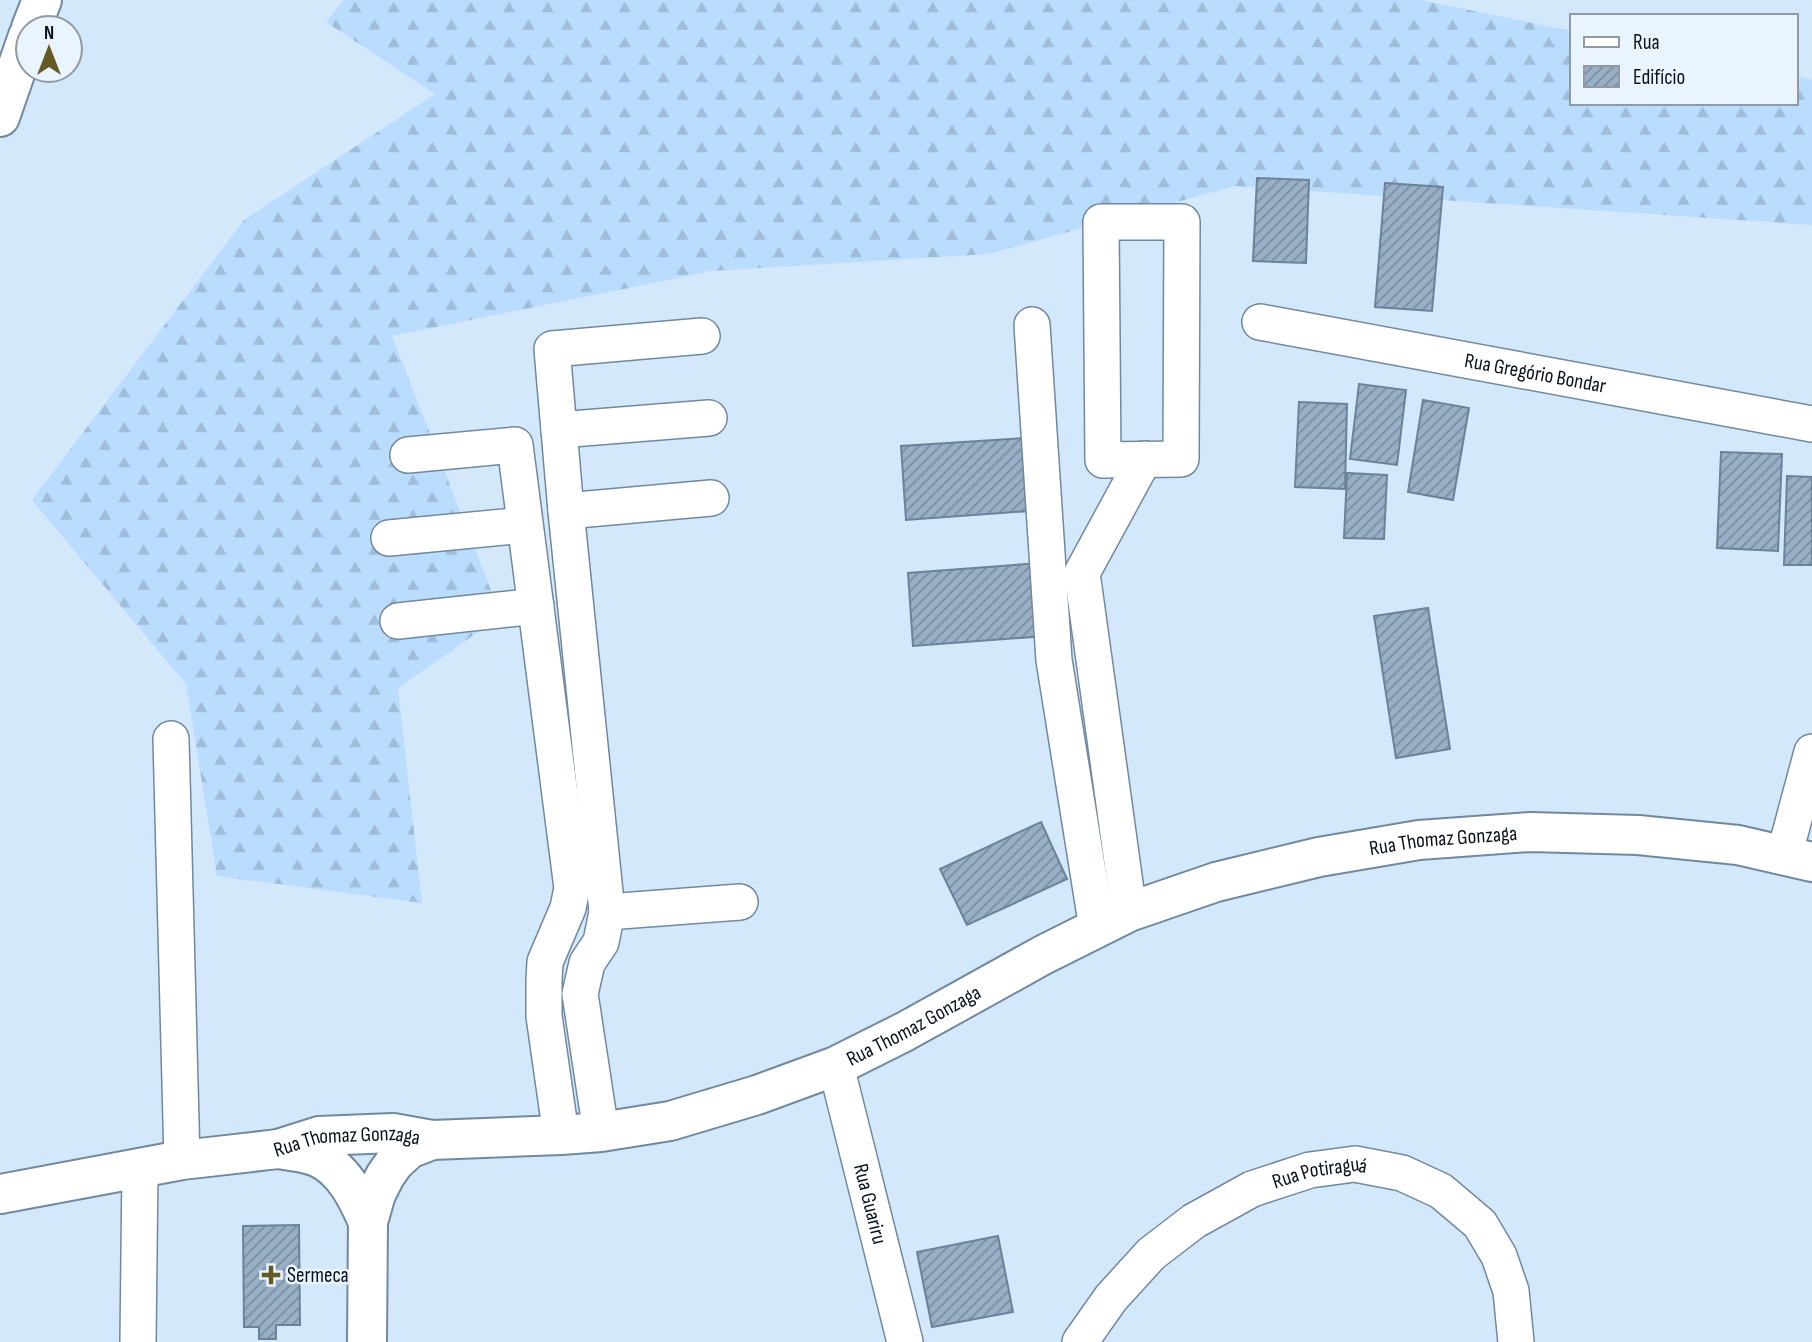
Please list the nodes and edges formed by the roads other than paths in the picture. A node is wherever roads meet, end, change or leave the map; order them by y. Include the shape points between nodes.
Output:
1 (14, 76) edge
2 (0, 117) edge
3 (1260, 322) dead end
4 (1032, 325) dead end
5 (702, 336) dead end
6 (709, 418) dead end
7 (1812, 424) edge
8 (559, 429) junction
9 (408, 455) dead end
10 (1144, 459) junction
11 (711, 498) dead end
12 (566, 511) junction
13 (525, 525) junction
14 (389, 538) dead end
15 (536, 606) junction
16 (398, 621) dead end
17 (172, 739) dead end
18 (1812, 752) edge
19 (1798, 859) edge
20 (740, 902) dead end
21 (607, 912) junction
22 (1113, 920) junction
23 (836, 1066) junction
24 (601, 1132) junction
25 (561, 1135) junction
26 (432, 1140) junction
27 (278, 1149) junction
28 (182, 1160) junction
29 (140, 1168) junction
30 (0, 1194) edge
31 (368, 1222) junction
32 (138, 1342) edge
33 (367, 1342) edge
34 (905, 1342) edge
35 (1080, 1342) edge
36 (1516, 1342) edge

1 - 2 main road
3 - 7 street, Rua Gregório Bondar
4 - 22 street via 1054,660
5 - 8 street via 552,349
6 - 8 street
8 - 12 street
9 - 13 street via 516,445
10 - 10 street via 1103,460 1101,222 1182,222 1181,459
10 - 22 street via 1082,573
11 - 12 street
12 - 21 street
13 - 14 street
13 - 15 street
15 - 16 street
15 - 25 street via 572,888 545,961 544,980 544,1016
17 - 28 street
18 - 19 street
19 - 22 main road, Rua Thomaz Gonzaga via 1738,845 1638,835 1530,832 1419,840 1319,857 1216,882
20 - 21 street
21 - 24 street via 601,942 587,963 580,994
22 - 23 main road, Rua Thomaz Gonzaga
23 - 24 main road, Rua Thomaz Gonzaga via 683,1117
23 - 34 street, Rua Guariru
24 - 25 main road, Rua Thomaz Gonzaga
25 - 26 main road, Rua Thomaz Gonzaga
26 - 27 main road, Rua Thomaz Gonzaga via 393,1133 319,1136
26 - 31 main road via 409,1149 394,1163 376,1194
27 - 28 main road, Rua Thomaz Gonzaga
27 - 31 main road via 317,1157 337,1171 354,1192
28 - 29 main road, Rua Thomaz Gonzaga
29 - 30 main road, Rua Thomaz Gonzaga
29 - 32 street
31 - 33 main road
35 - 36 street, Rua Potiraguá via 1111,1298 1151,1254 1194,1221 1252,1189 1310,1170 1355,1164 1402,1172 1441,1191 1480,1224 1499,1256 1511,1291

